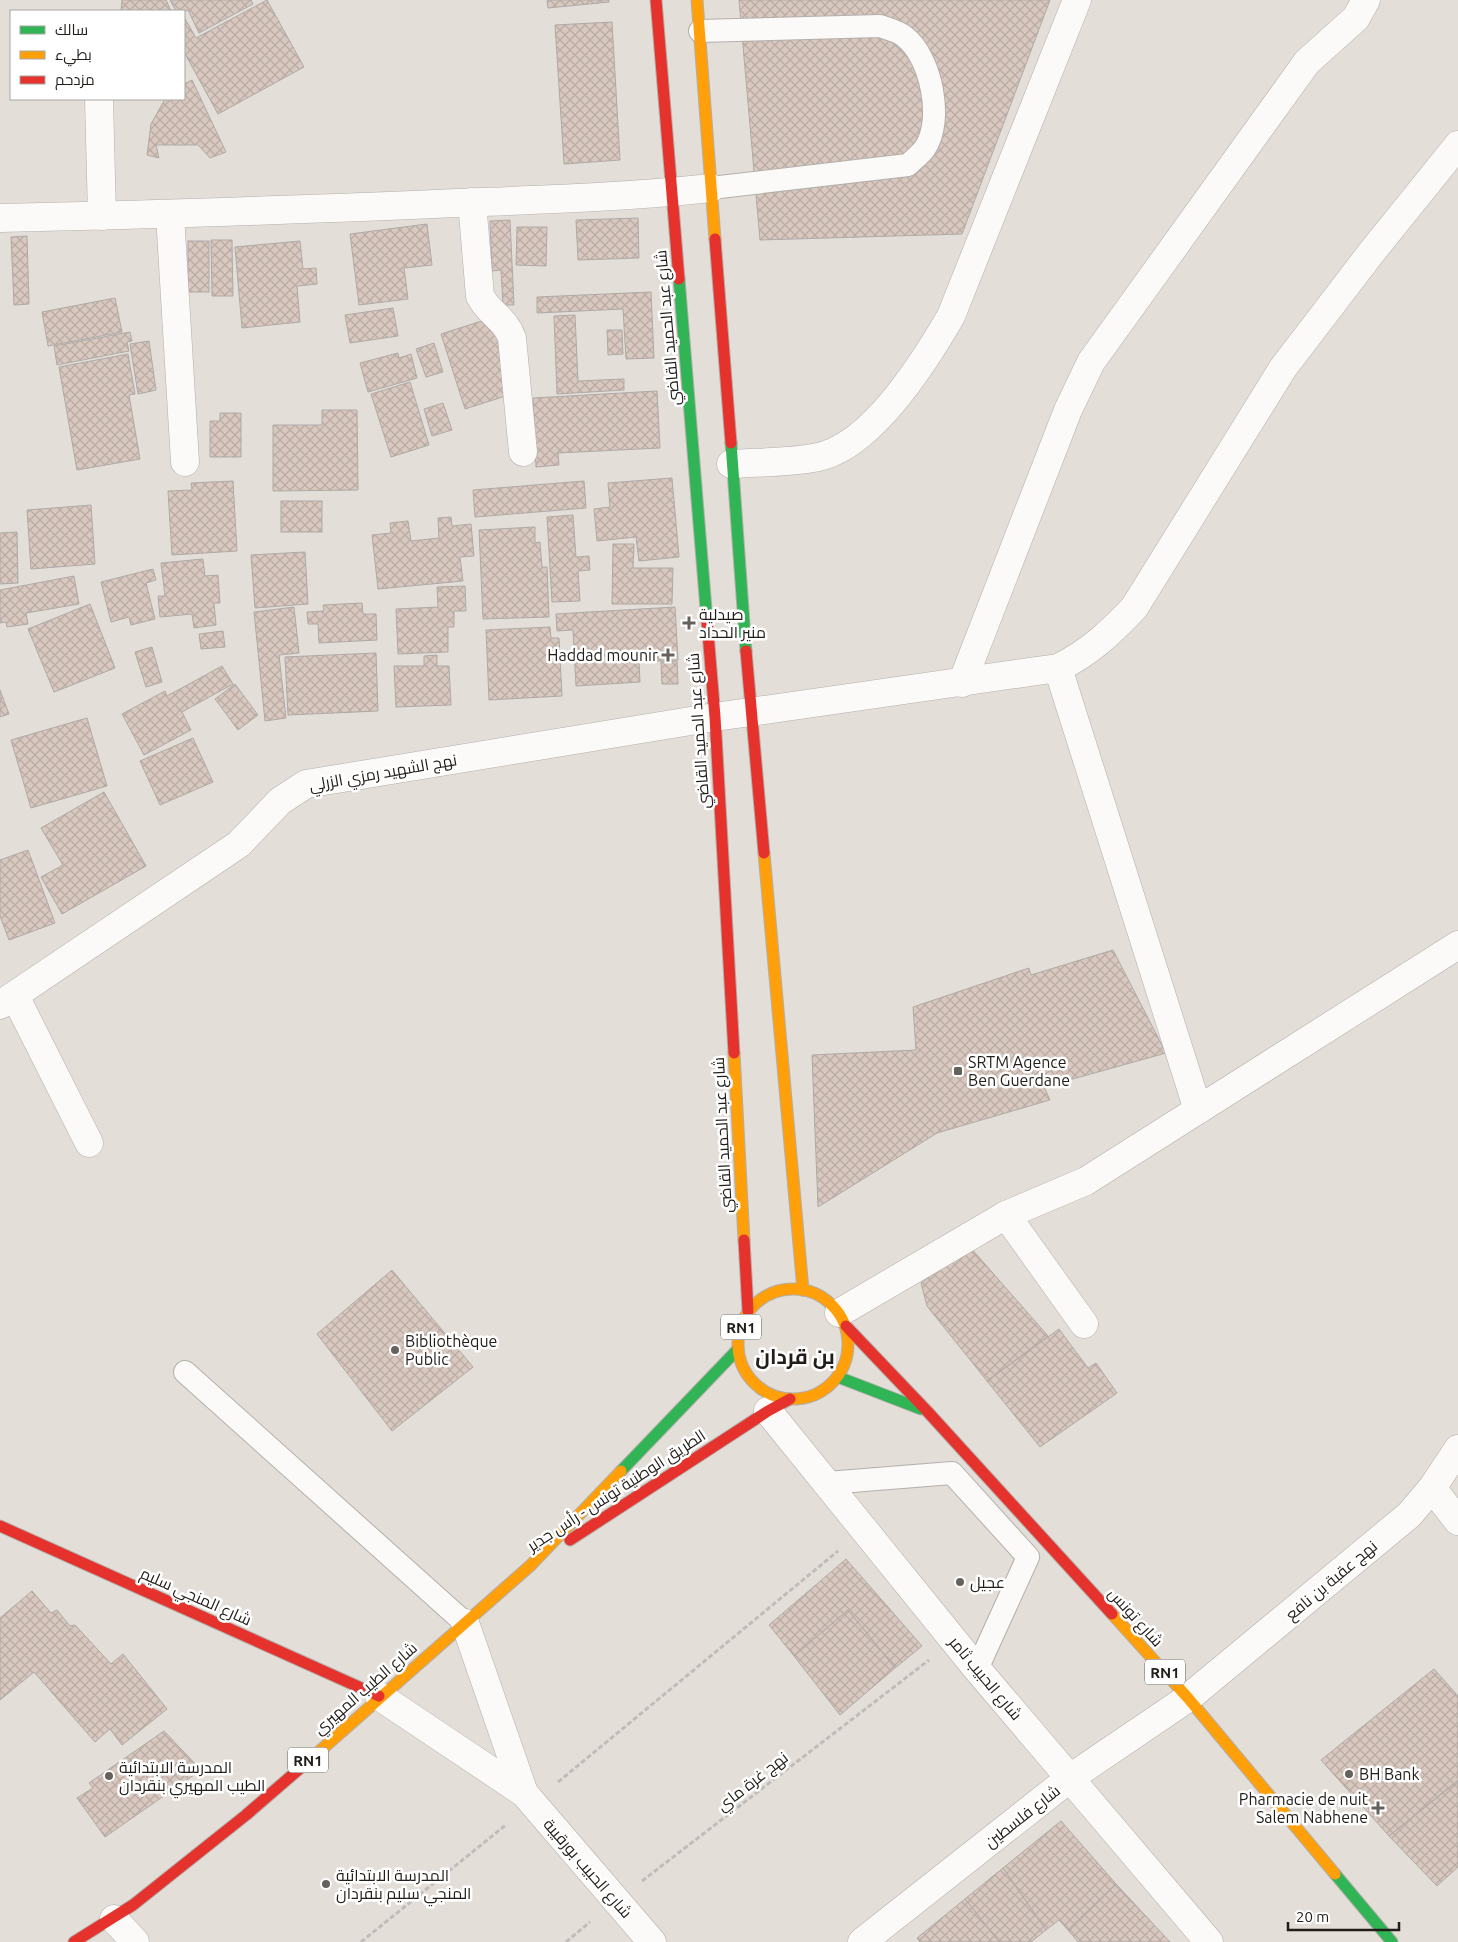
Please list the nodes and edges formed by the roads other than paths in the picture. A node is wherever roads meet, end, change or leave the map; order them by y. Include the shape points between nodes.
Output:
1 (656, 0) edge
2 (697, 0) edge
3 (1077, 0) edge
4 (1366, 0) edge
5 (700, 31) junction
6 (99, 100) edge
7 (1458, 145) edge
8 (711, 188) junction
9 (672, 192) junction
10 (472, 202) junction
11 (170, 215) junction
12 (102, 216) junction
13 (0, 218) edge
14 (523, 452) dead end
15 (185, 462) dead end
16 (731, 464) junction
17 (1058, 668) junction
18 (962, 682) junction
19 (751, 712) junction
20 (715, 717) junction
21 (1458, 945) edge
22 (7, 1001) edge
23 (1198, 1110) junction
24 (89, 1143) dead end
25 (1006, 1215) junction
26 (803, 1290) junction
27 (748, 1311) junction
28 (843, 1320) junction
29 (1084, 1324) dead end
30 (738, 1349) junction
31 (185, 1372) dead end
32 (838, 1377) junction
33 (779, 1405) junction
34 (927, 1411) junction
35 (1458, 1449) edge
36 (827, 1483) junction
37 (1432, 1488) junction
38 (1458, 1521) edge
39 (0, 1526) edge
40 (531, 1565) junction
41 (465, 1623) junction
42 (977, 1669) junction
43 (379, 1696) junction
44 (1188, 1698) junction
45 (1070, 1778) junction
46 (528, 1798) junction
47 (114, 1919) junction
48 (74, 1942) edge
49 (135, 1942) edge
50 (652, 1942) edge
51 (862, 1942) edge
52 (1208, 1942) edge
53 (1392, 1942) edge

1 - 9 main road, شارع عبد الحميد القاضي
2 - 5 main road
3 - 16 street via 951,316 930,353 871,427 844,447 819,457
4 - 18 street via 1356,18 1307,62 1091,362 1068,410
5 - 8 main road
5 - 8 lane via 880,26 905,36 919,53 929,77 935,115 926,147 908,165
6 - 12 street
7 - 17 street, نهج الشهيد رمزي الزرلي via 1370,253 1283,368 1134,608 1105,638
8 - 9 street
8 - 16 main road
9 - 10 street
9 - 20 main road, شارع عبد الحميد القاضي
10 - 11 street
10 - 14 street via 480,296 486,307 508,325 512,338
11 - 12 street
11 - 15 street
12 - 13 street
16 - 19 main road
17 - 18 street, نهج الشهيد رمزي الزرلي
17 - 23 street
18 - 19 street, نهج الشهيد رمزي الزرلي
19 - 20 street, نهج الشهيد رمزي الزرلي
19 - 26 main road
20 - 22 street, نهج الشهيد رمزي الزرلي via 306,784 280,801 239,844
20 - 27 main road, شارع عبد الحميد القاضي
21 - 23 street
22 - 24 street
23 - 25 street via 1086,1181
25 - 28 street
25 - 29 street
26 - 27 main road, RN1 via 783,1290 763,1297
26 - 28 main road, RN1 via 824,1298
27 - 30 main road, RN1 via 740,1329
28 - 32 main road, RN1 via 849,1344 846,1361
28 - 34 main road, RN1
30 - 33 main road, RN1 via 743,1368 754,1384 771,1394
30 - 40 main road, الطريق الوطنية تونس - رأس جدير / RN1
31 - 41 lane
32 - 33 main road, RN1 via 825,1390 809,1398
32 - 34 main road, RN1
33 - 36 street, شارع الحبيب ثامر
33 - 40 main road, الطريق الوطنية تونس - رأس جدير / RN1
34 - 44 main road, شارع تونس / RN1
35 - 37 street, نهج عقبة بن نافع
36 - 42 street, شارع الحبيب ثامر
36 - 42 lane via 952,1473 1028,1557
37 - 38 street
37 - 44 street, نهج عقبة بن نافع via 1409,1515
39 - 43 main road, شارع المنجي سليم
40 - 41 main road, شارع الطيب المهيري / RN1
41 - 43 main road, شارع الطيب المهيري / RN1
41 - 46 street
42 - 45 street, شارع الحبيب ثامر
43 - 46 street
43 - 47 main road, شارع الطيب المهيري / RN1 via 246,1815
44 - 45 street, شارع فلسطين
44 - 53 main road, شارع تونس / RN1
45 - 51 street, شارع فلسطين
45 - 52 street, شارع الحبيب ثامر
46 - 50 street, شارع الحبيب بورقيبة
47 - 48 main road, شارع الطيب المهيري / RN1
47 - 49 street

